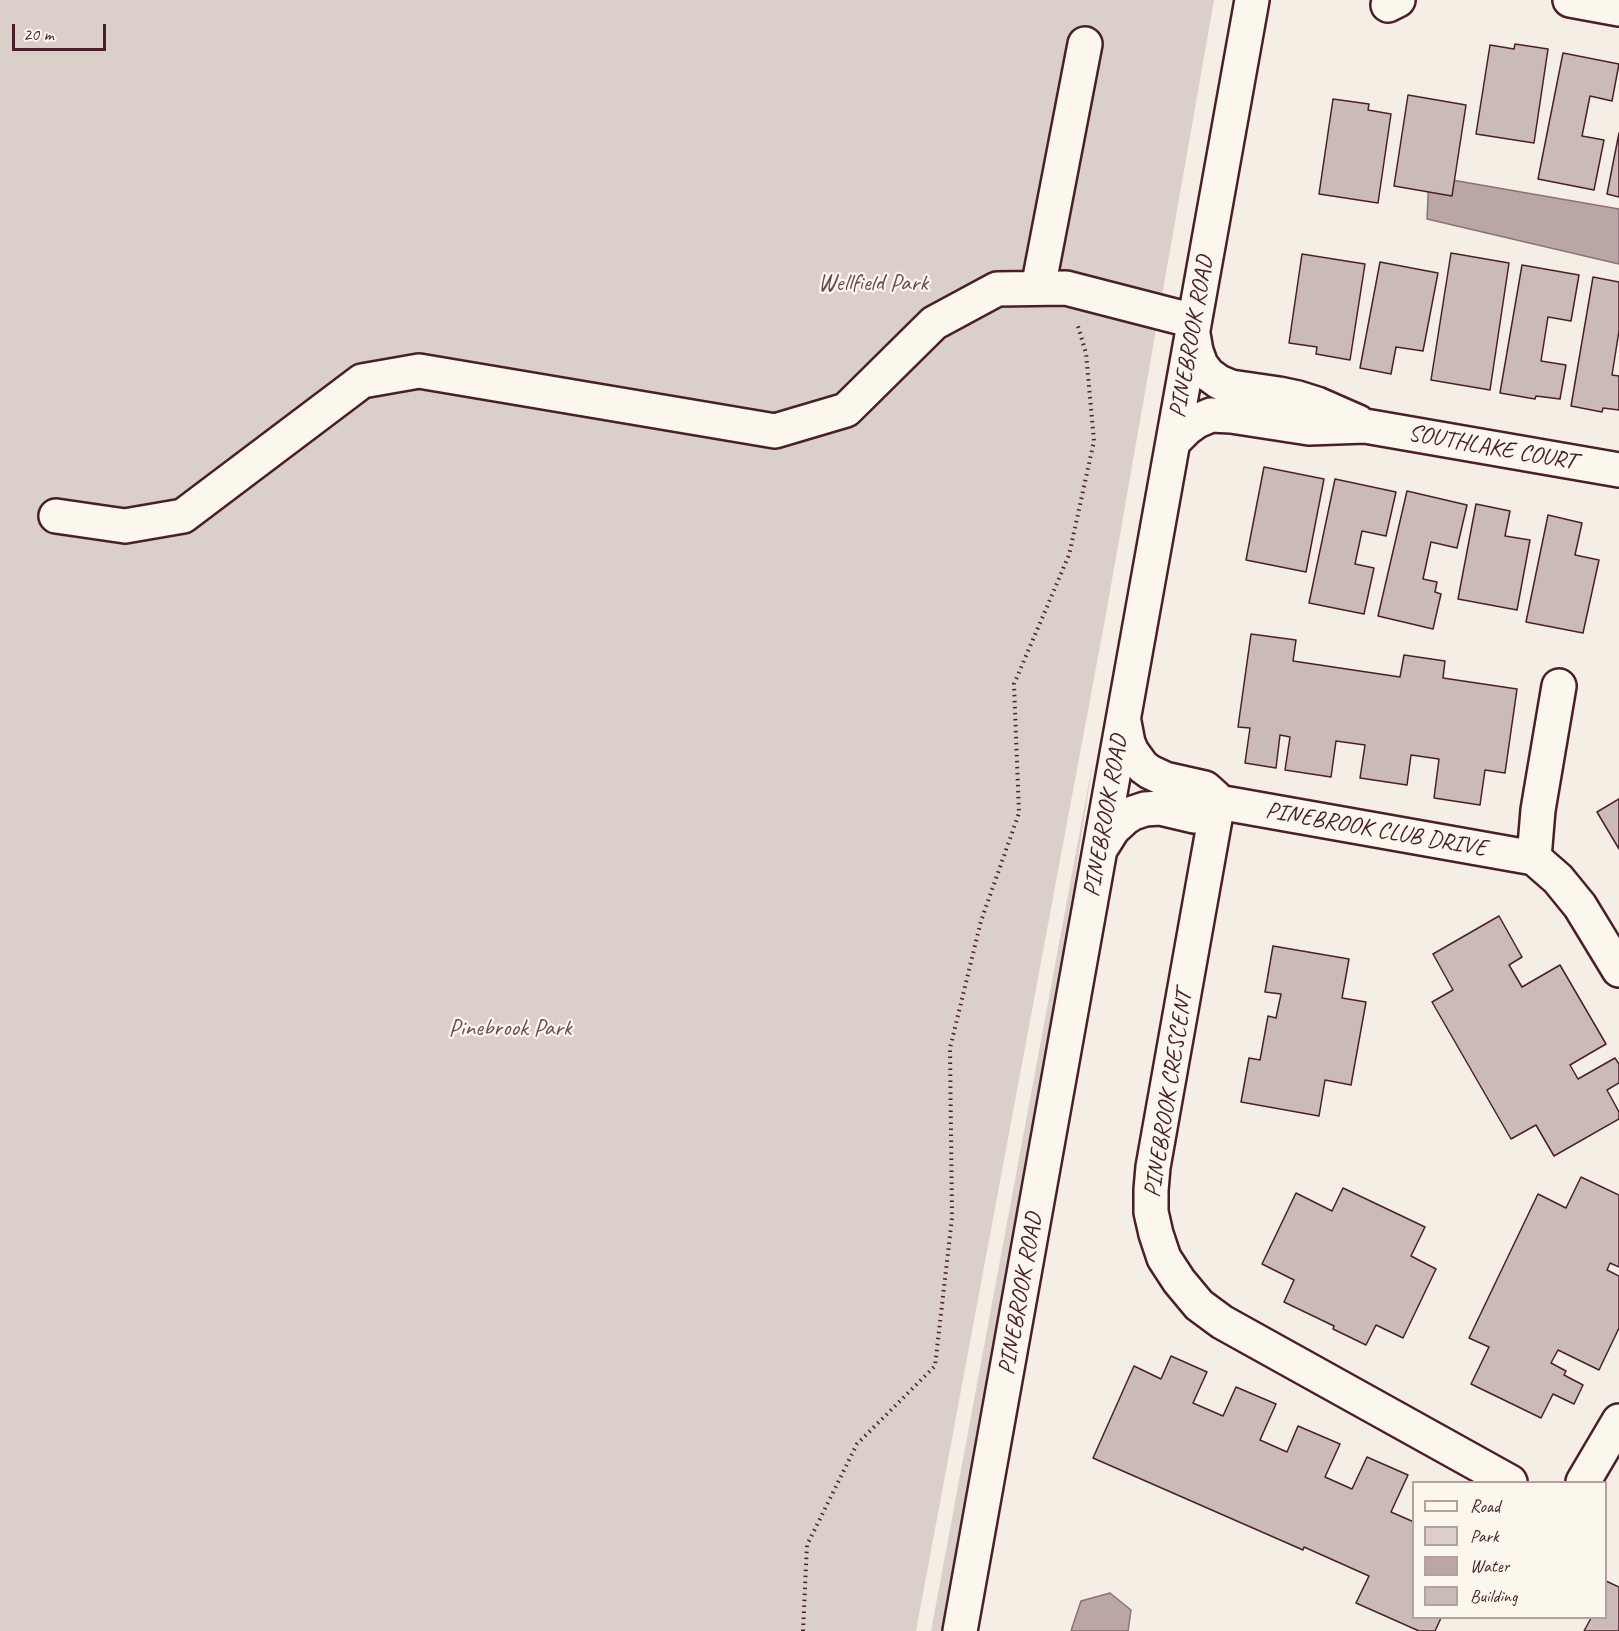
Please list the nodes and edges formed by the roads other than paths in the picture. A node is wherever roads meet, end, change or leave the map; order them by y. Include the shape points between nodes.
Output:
1 (1252, 0) edge
2 (1570, 0) edge
3 (1619, 9) edge
4 (1085, 44) dead end
5 (1052, 288) junction
6 (1193, 326) junction
7 (1365, 426) junction
8 (1173, 442) junction
9 (1619, 470) edge
10 (56, 516) dead end
11 (1559, 686) dead end
12 (1123, 718) junction
13 (1218, 802) junction
14 (1100, 849) junction
15 (1534, 858) junction
16 (1619, 970) edge
17 (1619, 1421) edge
18 (1508, 1481) edge
19 (1584, 1481) edge
20 (960, 1631) edge

1 - 6 street, PINEBROOK ROAD
2 - 3 street
4 - 5 street
5 - 6 street
5 - 10 street via 997,290 934,323 846,410 775,431 419,371 362,381 183,516 125,526
6 - 7 street, SOUTHLAKE COURT via 1201,365 1219,382 1298,398
6 - 8 street, PINEBROOK ROAD
7 - 8 street, SOUTHLAKE COURT via 1309,428 1211,415 1197,421
7 - 9 street, SOUTHLAKE COURT
8 - 12 street, PINEBROOK ROAD
11 - 15 street
12 - 13 street, PINEBROOK CLUB DRIVE via 1128,743 1143,767 1165,779 1205,788
12 - 14 street, PINEBROOK ROAD
13 - 14 street via 1207,813 1194,816 1160,808 1133,813 1113,829
13 - 15 street, PINEBROOK CLUB DRIVE
13 - 18 street, PINEBROOK CRESCENT via 1153,1167 1151,1212 1164,1258 1199,1305 1222,1322
14 - 20 street, PINEBROOK ROAD
15 - 16 street via 1581,906
17 - 19 street

